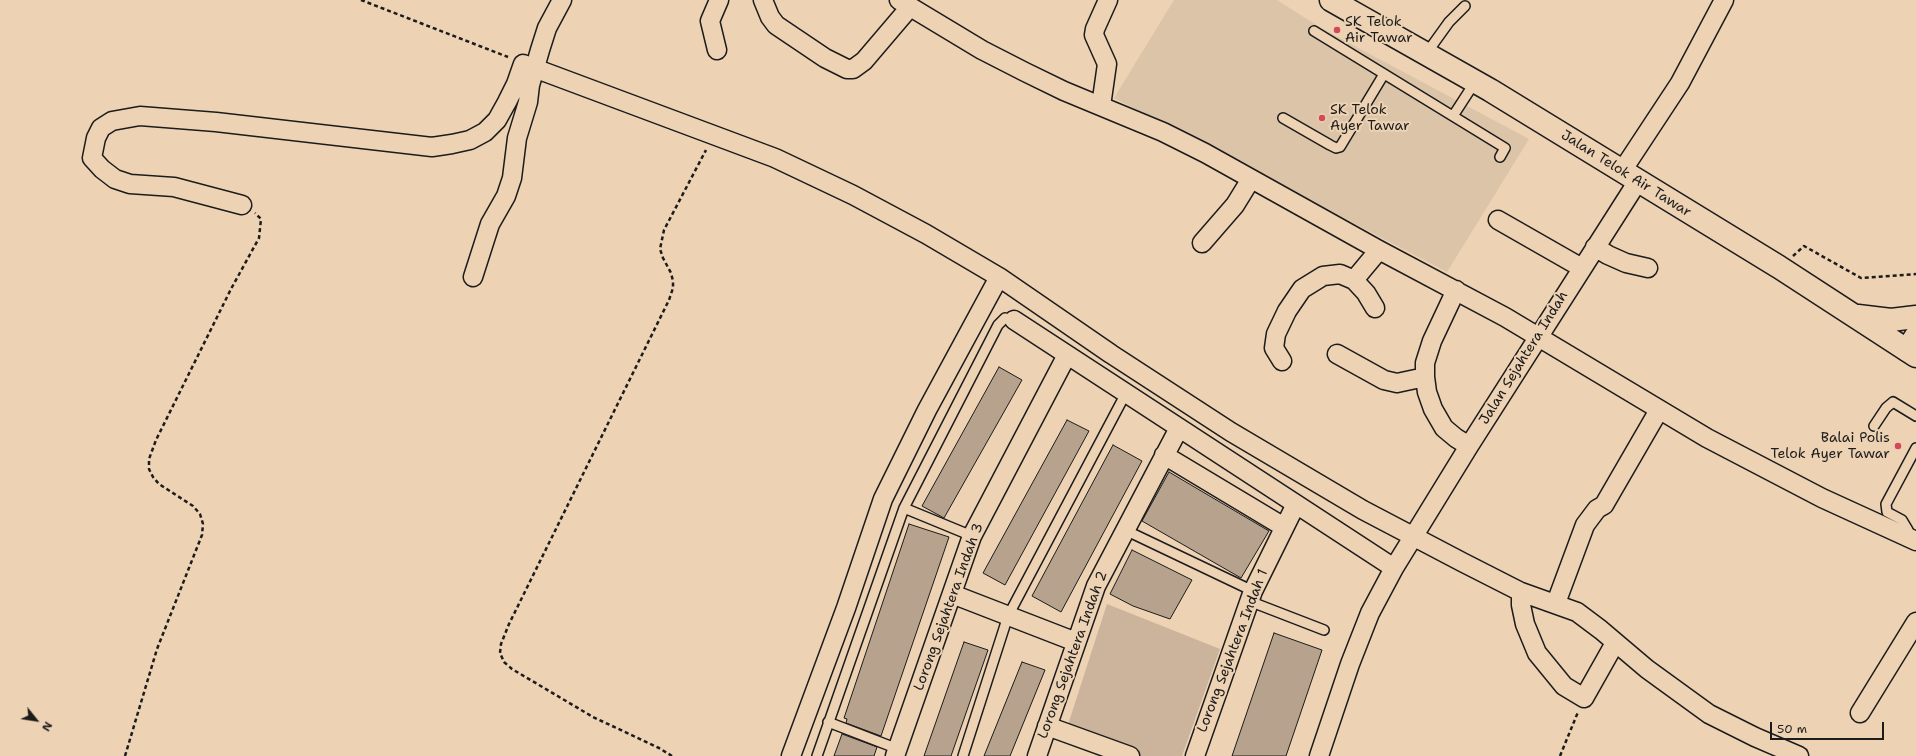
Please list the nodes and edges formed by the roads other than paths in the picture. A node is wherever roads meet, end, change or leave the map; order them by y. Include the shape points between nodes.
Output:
1 (562, 0) edge
2 (719, 0) edge
3 (763, 0) edge
4 (1108, 0) edge
5 (1331, 0) edge
6 (1724, 0) edge
7 (905, 4) edge
8 (1465, 6) dead end
9 (1314, 31) dead end
10 (717, 50) dead end
11 (1426, 54) junction
12 (529, 66) junction
13 (1384, 74) junction
14 (1475, 82) junction
15 (1101, 106) junction
16 (1453, 116) junction
17 (1283, 118) dead end
18 (1500, 157) dead end
19 (1630, 176) junction
20 (1251, 179) junction
21 (242, 204) road end
22 (1498, 220) dead end
23 (1202, 243) dead end
24 (1595, 246) junction
25 (1378, 250) junction
26 (1582, 268) junction
27 (1648, 268) dead end
28 (473, 276) dead end
29 (999, 277) junction
30 (1354, 280) junction
31 (1456, 290) junction
32 (1375, 308) dead end
33 (1855, 316) junction
34 (1916, 317) edge
35 (1014, 320) joint
36 (1538, 337) junction
37 (1913, 347) edge
38 (1337, 354) dead end
39 (1067, 355) junction
40 (1282, 361) dead end
41 (1425, 377) junction
42 (1126, 393) junction
43 (1659, 410) junction
44 (1916, 416) edge
45 (1874, 426) dead end
46 (1179, 428) junction
47 (1469, 446) junction
48 (1916, 448) edge
49 (1164, 455) junction
50 (1296, 504) junction
51 (904, 508) junction
52 (1284, 527) junction
53 (1125, 530) junction
54 (972, 536) junction
55 (1412, 536) junction
56 (1910, 539) edge
57 (1394, 568) junction
58 (1521, 592) junction
59 (952, 594) junction
60 (1251, 596) junction
61 (1556, 603) junction
62 (1008, 616) junction
63 (1916, 622) edge
64 (1324, 630) dead end
65 (1076, 642) junction
66 (1615, 643) junction
67 (1860, 713) dead end
68 (828, 722) junction
69 (1047, 726) junction
70 (896, 753) edge
71 (791, 756) edge
72 (817, 756) edge
73 (963, 756) edge
74 (1037, 756) edge
75 (1130, 756) edge
76 (1194, 756) edge
77 (1319, 756) edge
78 (1799, 756) edge

1 - 12 street
2 - 10 street via 710,21
3 - 7 street via 776,25 825,58 847,69 864,61
4 - 15 street via 1094,35 1107,64
5 - 11 main road, Jalan Telok Air Tawar
6 - 19 street, Jalan Sejahtera Indah
7 - 15 street via 982,50 1064,91
8 - 11 lane via 1449,22
9 - 13 lane
11 - 14 main road, Jalan Telok Air Tawar
12 - 21 street via 516,84 497,120 485,132 470,140 452,144 432,147 216,122 140,116 112,121 102,128 96,138 92,158 115,179 130,184 174,187
12 - 28 street via 528,102 517,138 510,184 490,224
12 - 29 street via 775,158 853,195
13 - 16 lane
13 - 17 lane via 1340,147 1330,145
14 - 16 lane
14 - 19 main road, Jalan Telok Air Tawar
15 - 20 street via 1163,132
16 - 18 lane via 1505,148
19 - 24 street, Jalan Sejahtera Indah
19 - 33 main road, Jalan Telok Air Tawar
20 - 23 street via 1235,205
20 - 25 street
22 - 26 street
24 - 26 street, Jalan Sejahtera Indah
24 - 27 street via 1626,263
25 - 30 street
25 - 31 street
26 - 36 street, Jalan Sejahtera Indah
29 - 55 street via 1231,432
29 - 71 street via 927,410 883,499
30 - 32 street
30 - 40 street via 1340,274 1322,276 1302,289 1276,334 1274,348
31 - 36 street
31 - 41 street via 1432,341 1425,363
33 - 34 main road via 1891,320
33 - 37 main road, Jalan Telok Air Tawar
35 - 39 street
35 - 51 lane via 1005,318 998,324
36 - 43 street
36 - 47 street, Jalan Sejahtera Indah
38 - 41 street via 1384,380 1397,383
39 - 42 street
39 - 54 street, Lorong Sejahtera Indah 3
41 - 47 street via 1433,409 1444,428
42 - 46 street
42 - 62 lane
43 - 56 street via 1822,498
43 - 61 street via 1604,505 1596,509 1585,525
44 - 45 lane via 1893,402
46 - 49 street, Lorong Sejahtera Indah 2
46 - 50 street
47 - 55 street, Jalan Sejahtera Indah
48 - 56 lane via 1886,504 1887,512 1902,520
49 - 52 street
49 - 53 street, Lorong Sejahtera Indah 2
50 - 52 street, Lorong Sejahtera Indah 1
50 - 57 street
51 - 54 lane
51 - 68 lane
52 - 60 street, Lorong Sejahtera Indah 1
53 - 60 lane
53 - 65 street, Lorong Sejahtera Indah 2 via 1096,586
54 - 59 street, Lorong Sejahtera Indah 3
55 - 57 street, Jalan Sejahtera Indah
55 - 58 street
57 - 77 street, Jalan Sejahtera Indah via 1370,613
58 - 61 street
58 - 66 street via 1525,624 1536,653 1564,686 1584,698
59 - 62 street
59 - 70 street, Lorong Sejahtera Indah 3
60 - 64 lane
60 - 76 street, Lorong Sejahtera Indah 1
61 - 66 street via 1577,612
62 - 65 street
62 - 73 lane
63 - 67 street
65 - 69 street, Lorong Sejahtera Indah 2
66 - 78 street via 1647,670 1709,714
68 - 70 lane
68 - 72 lane
69 - 74 street, Lorong Sejahtera Indah 2
69 - 75 street

